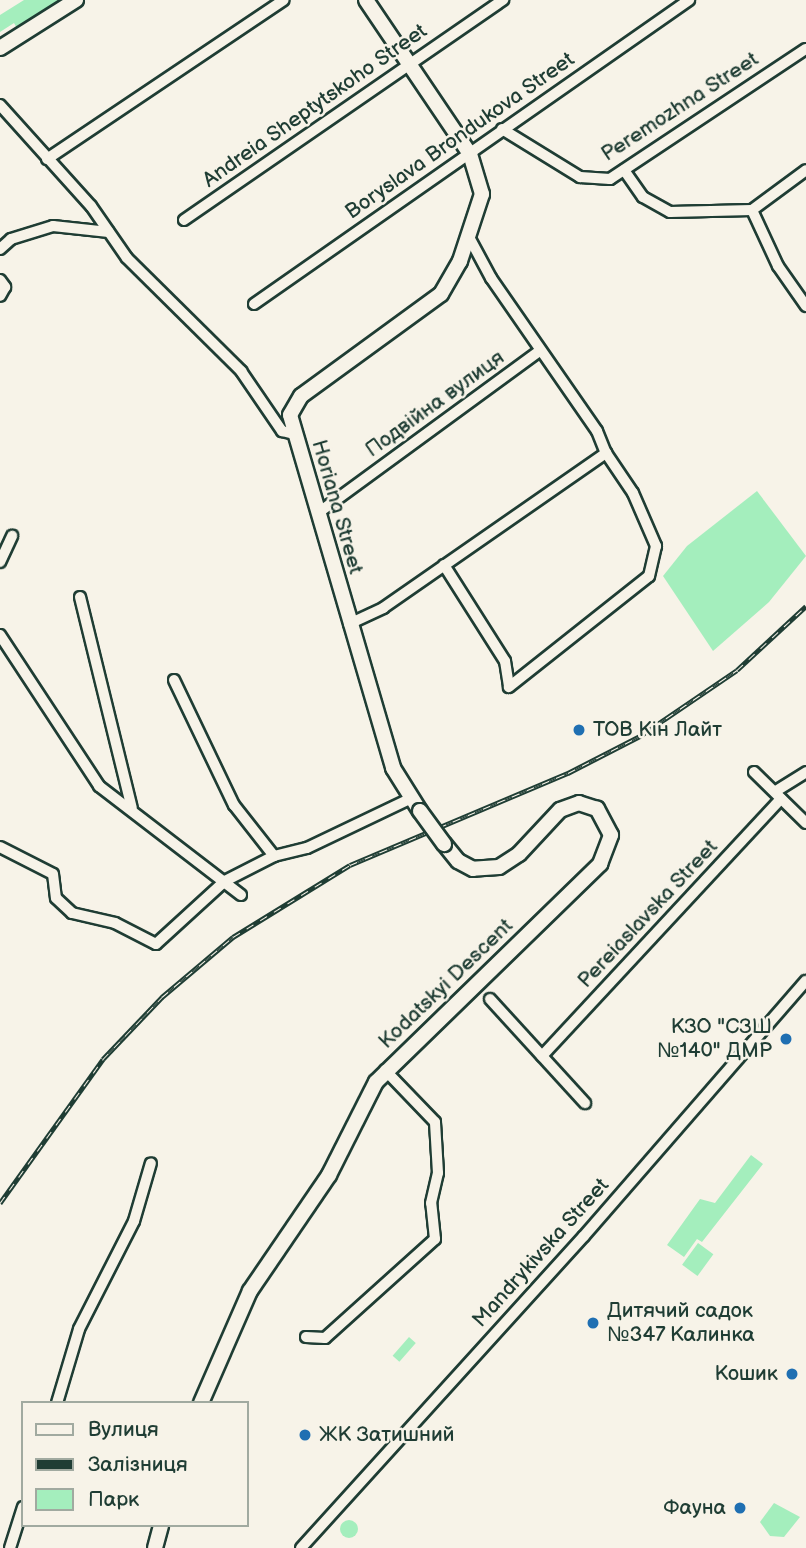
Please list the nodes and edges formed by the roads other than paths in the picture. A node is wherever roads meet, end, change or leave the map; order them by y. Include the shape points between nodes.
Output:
1 (76, 0) edge
2 (284, 0) edge
3 (366, 0) edge
4 (503, 0) edge
5 (689, 0) edge
6 (0, 48) edge
7 (806, 49) edge
8 (409, 64) junction
9 (0, 105) edge
10 (502, 129) junction
11 (470, 154) junction
12 (47, 159) junction
13 (624, 170) junction
14 (806, 170) edge
15 (752, 210) junction
16 (184, 220) dead end
17 (109, 232) junction
18 (469, 237) junction
19 (0, 248) edge
20 (254, 304) dead end
21 (806, 306) edge
22 (540, 351) junction
23 (294, 434) junction
24 (606, 453) junction
25 (318, 513) junction
26 (12, 536) dead end
27 (0, 562) edge
28 (444, 565) junction
29 (80, 597) dead end
30 (349, 624) junction
31 (0, 635) edge
32 (174, 680) dead end
33 (754, 772) dead end
34 (806, 772) edge
35 (779, 795) junction
36 (412, 798) junction
37 (132, 808) junction
38 (420, 811) joint
39 (806, 822) edge
40 (0, 847) edge
41 (274, 856) junction
42 (225, 881) junction
43 (241, 895) dead end
44 (806, 981) edge
45 (490, 999) dead end
46 (542, 1056) junction
47 (385, 1070) junction
48 (585, 1103) dead end
49 (152, 1163) dead end
50 (306, 1337) dead end
51 (58, 1401) edge
52 (202, 1401) edge
53 (21, 1513) edge
54 (160, 1527) edge
55 (10, 1548) edge
56 (155, 1548) edge
57 (302, 1548) edge

1 - 6 street
2 - 12 street
3 - 8 street
4 - 8 street, Andreia Sheptytskoho Street
5 - 10 street, Boryslava Brondukova Street
7 - 13 street, Peremozhna Street
8 - 11 street
8 - 16 street, Andreia Sheptytskoho Street
9 - 12 street, Horiana Street
10 - 11 street, Boryslava Brondukova Street
10 - 13 street, Peremozhna Street via 589,181 610,179
11 - 18 street via 482,194
11 - 20 street, Boryslava Brondukova Street
12 - 17 street, Horiana Street
13 - 15 street via 643,197 670,212
14 - 15 street
15 - 21 street via 778,266
17 - 19 street via 53,226 11,239
17 - 23 street, Horiana Street via 127,258 241,371 282,430
18 - 22 street
18 - 23 street via 441,294 294,403 290,415
22 - 24 street via 597,431
22 - 25 street, Подвійна вулиця
23 - 25 street, Horiana Street
24 - 28 street
24 - 28 street via 653,531 656,546 649,576 509,687 505,661
25 - 30 street, Horiana Street
26 - 27 street
28 - 30 street via 383,608
29 - 37 street
30 - 36 street, Horiana Street via 393,768
31 - 37 street via 84,766 100,786
32 - 41 street via 234,805
33 - 35 street
34 - 35 street, Pereiaslavska Street
35 - 39 street
35 - 46 street, Pereiaslavska Street
36 - 38 street, Horiana Street
36 - 41 street via 307,848
37 - 42 street
38 - 47 street, Kodatskyi Descent, bridge via 458,861 473,869 499,867 519,854 560,810 579,803 597,809 611,835 600,864
40 - 42 street via 53,874 55,898 72,913 115,923 156,944
41 - 42 street
42 - 43 street
44 - 57 street, Mandrykivska Street
45 - 46 street
46 - 48 street
47 - 50 street via 435,1122 438,1172 431,1203 435,1239 325,1338
47 - 52 street, Kodatskyi Descent via 318,1192 250,1291
49 - 51 street via 134,1221 79,1329
53 - 55 street
54 - 56 street

